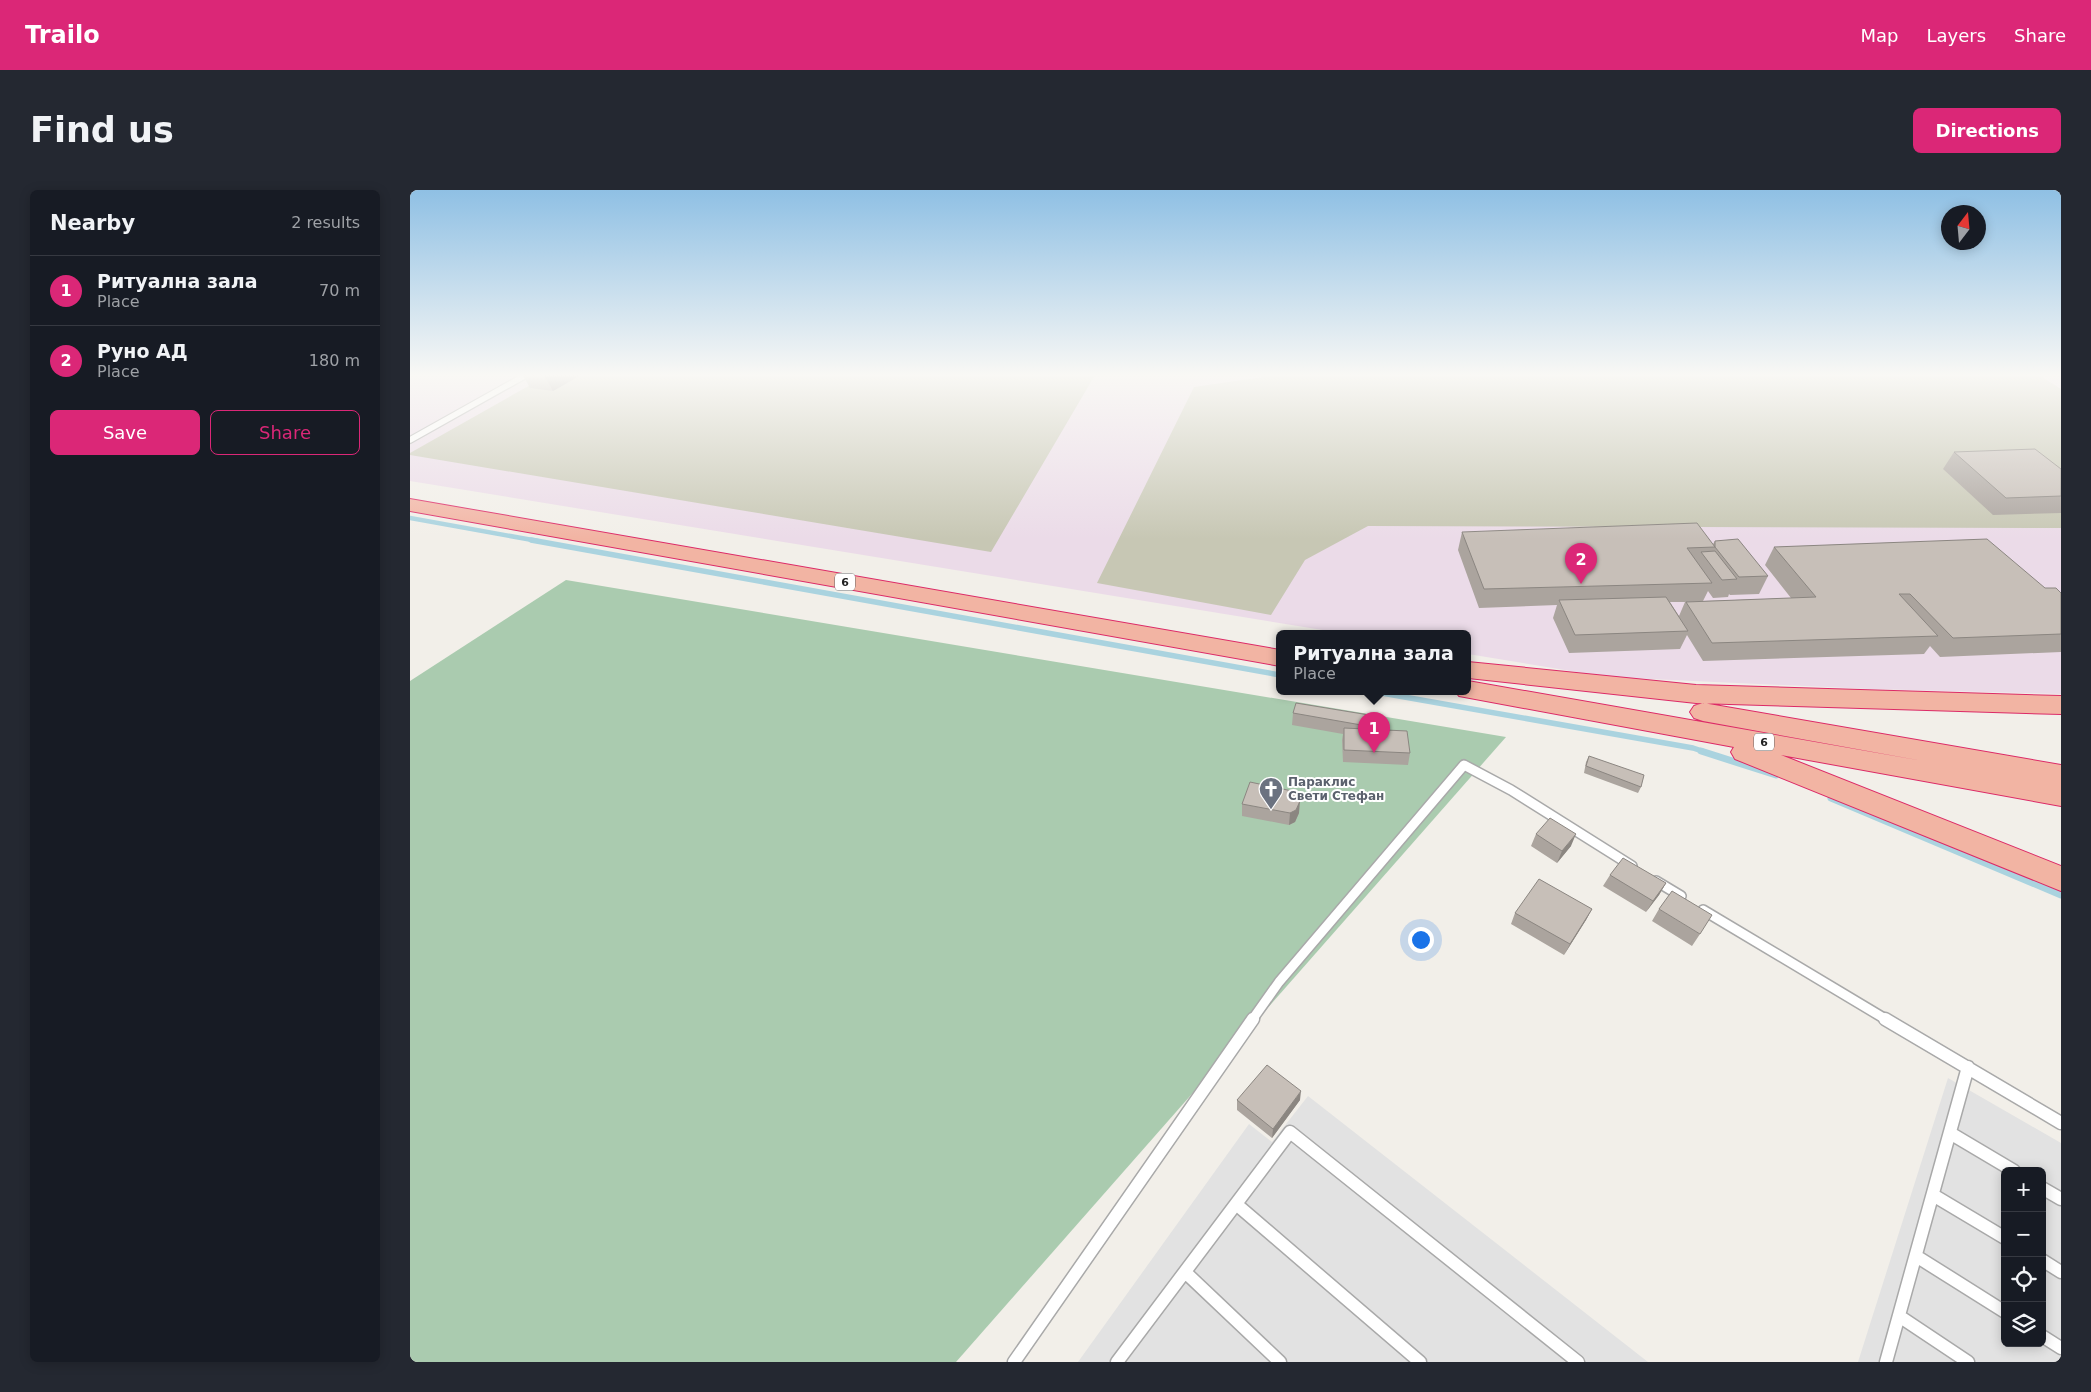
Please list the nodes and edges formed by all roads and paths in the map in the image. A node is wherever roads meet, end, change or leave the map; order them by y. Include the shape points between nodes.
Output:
1 (428, 430) edge
2 (410, 440) edge
3 (410, 491) edge
4 (410, 505) edge
5 (1276, 639) edge
6 (1276, 657) edge
7 (1471, 671) edge
8 (1471, 672) edge
9 (1471, 691) edge
10 (2061, 705) edge
11 (1617, 716) junction
12 (2061, 775) edge
13 (2061, 796) edge
14 (2061, 879) edge
15 (1968, 1067) junction
16 (2061, 1124) edge
17 (1950, 1133) junction
18 (2007, 1167) edge
19 (2046, 1190) edge
20 (1933, 1195) junction
21 (2061, 1199) edge
22 (1236, 1204) junction
23 (2001, 1236) edge
24 (1916, 1256) junction
25 (2046, 1263) edge
26 (1185, 1272) junction
27 (2061, 1272) edge
28 (2001, 1309) edge
29 (1899, 1316) junction
30 (2046, 1339) edge
31 (2061, 1348) edge
32 (1014, 1362) edge
33 (1117, 1362) edge
34 (1280, 1362) edge
35 (1420, 1362) edge
36 (1578, 1362) edge
37 (1886, 1362) edge
38 (1968, 1362) edge

1 - 2 lane
3 - 5 highway, 6
4 - 6 highway, 6
7 - 10 highway via 1696,694
8 - 12 highway, 6
9 - 11 highway, 6
11 - 13 highway, 6
11 - 14 highway via 1776,763
15 - 16 lane
15 - 17 lane
15 - 32 lane via 1774,955 1511,790 1464,765 1279,982
17 - 18 lane
17 - 20 lane
19 - 21 lane
20 - 23 lane
20 - 24 lane
22 - 26 lane
22 - 35 lane
22 - 36 lane via 1290,1132
24 - 28 lane
24 - 29 lane
25 - 27 lane
26 - 33 lane
26 - 34 lane
29 - 37 lane
29 - 38 lane
30 - 31 lane

